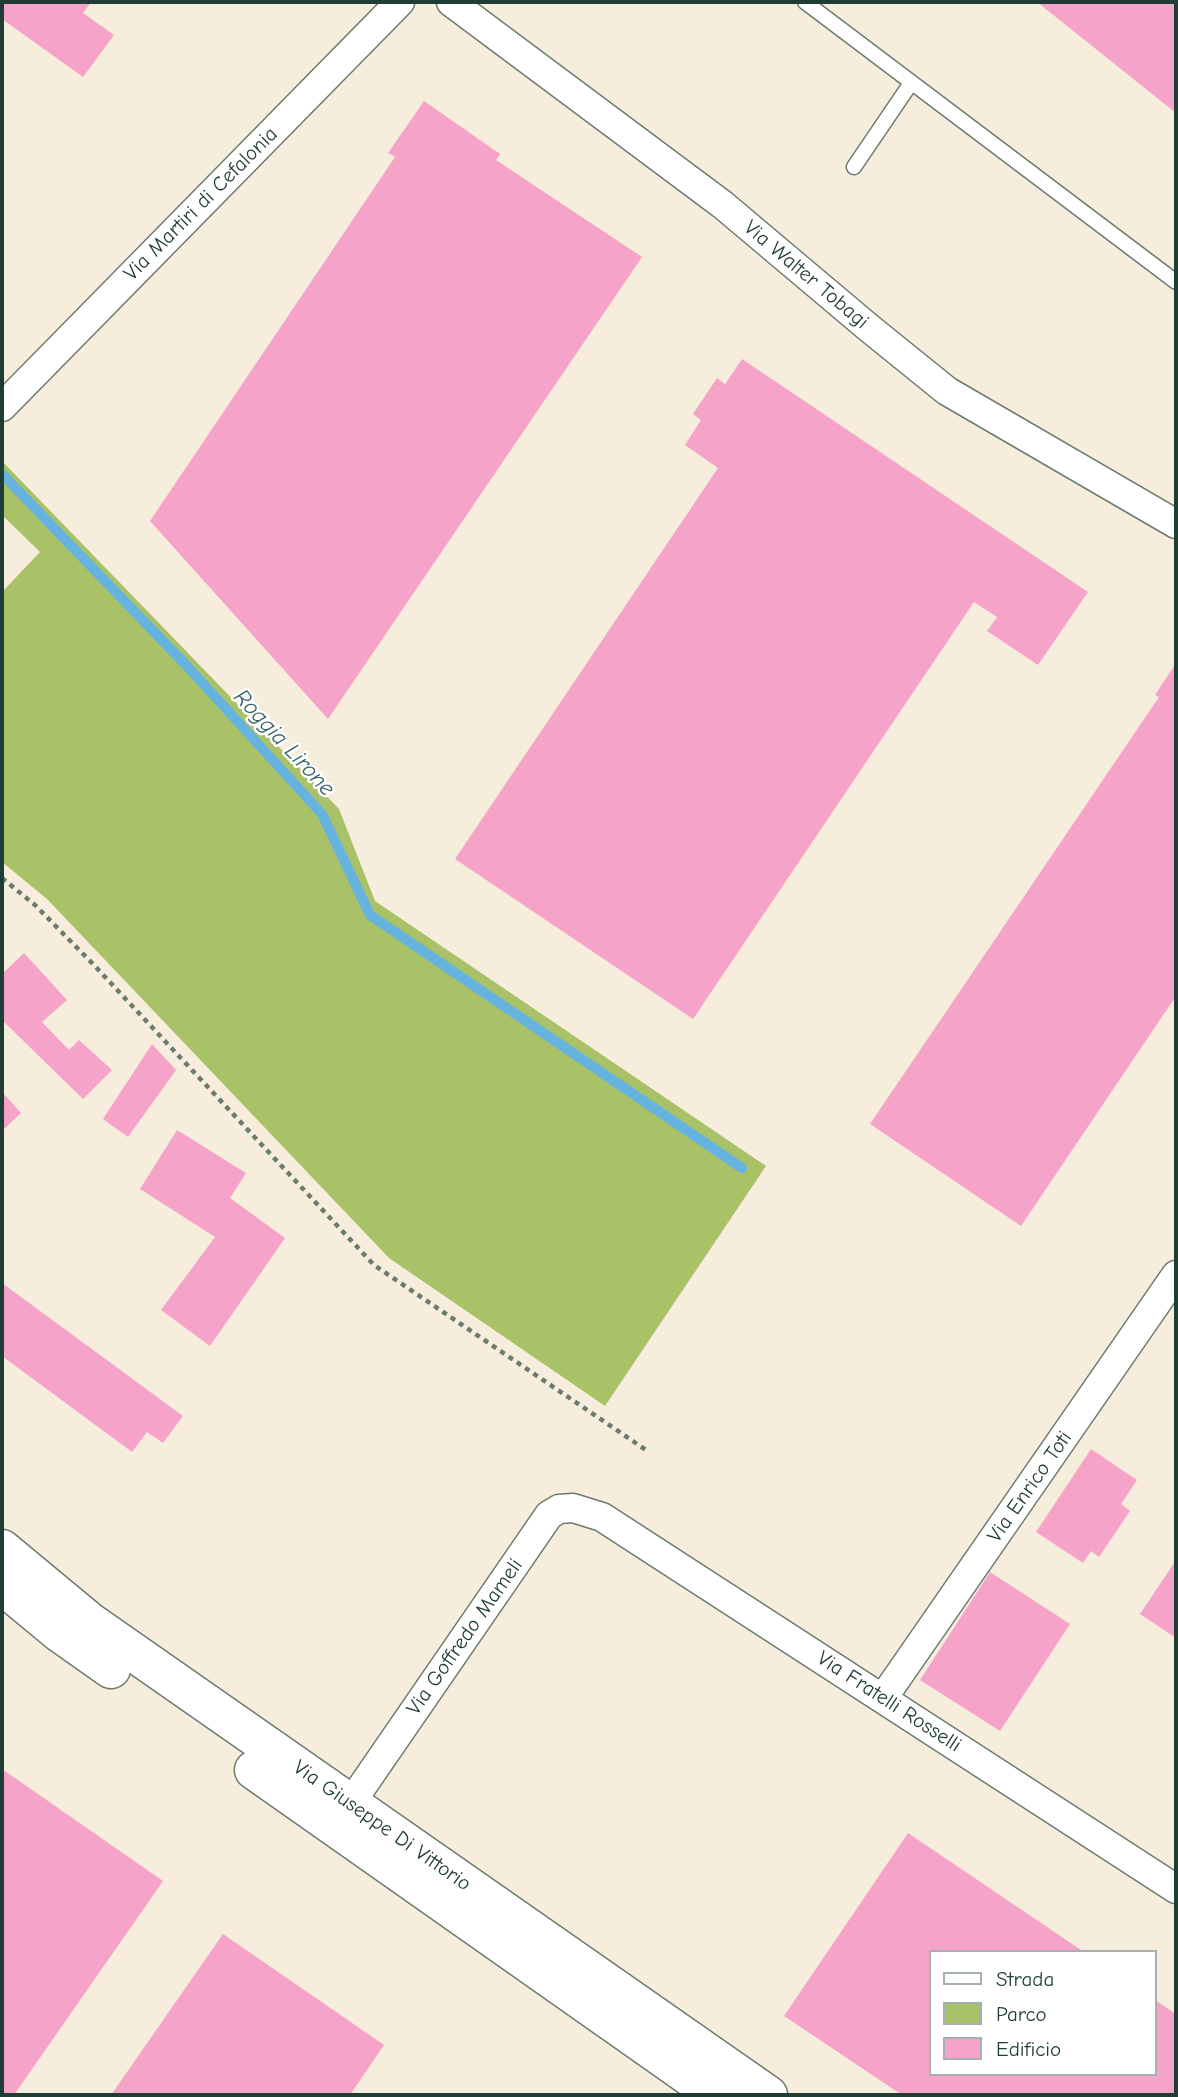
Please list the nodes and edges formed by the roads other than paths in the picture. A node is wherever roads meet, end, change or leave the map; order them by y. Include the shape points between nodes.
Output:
1 (400, 2) edge
2 (451, 2) edge
3 (805, 2) edge
4 (911, 83) junction
5 (854, 167) dead end
6 (1176, 282) edge
7 (2, 407) edge
8 (1176, 524) edge
9 (1176, 1275) edge
10 (601, 1517) joint
11 (2, 1549) edge
12 (2, 1585) edge
13 (883, 1698) junction
14 (350, 1804) junction
15 (1176, 1889) edge
16 (716, 2095) edge
17 (768, 2095) edge

1 - 7 street, Via Martiri di Cefalonia
2 - 8 street, Via Walter Tobagi via 723,205 947,391
3 - 4 lane
4 - 5 lane
4 - 6 lane
9 - 13 street, Via Enrico Toti
10 - 13 street, Via Fratelli Rosselli
10 - 14 street, Via Goffredo Mameli via 573,1508 549,1515
11 - 14 main road, Via Giuseppe Di Vittorio via 90,1622
12 - 16 main road, Via Giuseppe Di Vittorio via 60,1633
13 - 15 street, Via Fratelli Rosselli
14 - 17 main road, Via Giuseppe Di Vittorio

